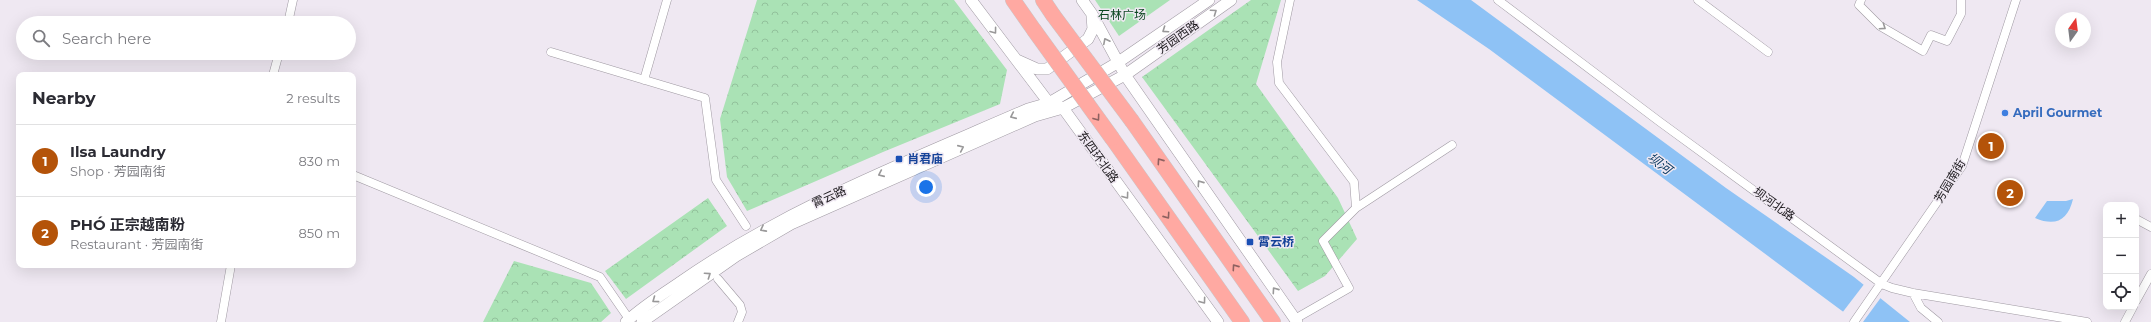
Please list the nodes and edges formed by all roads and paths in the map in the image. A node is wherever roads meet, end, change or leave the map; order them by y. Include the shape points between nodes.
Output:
1 (293, 0) edge
2 (667, 0) edge
3 (971, 0) edge
4 (1013, 0) edge
5 (1042, 0) edge
6 (1082, 0) edge
7 (1209, 0) edge
8 (1231, 0) edge
9 (1290, 0) edge
10 (1498, 0) edge
11 (1698, 0) edge
12 (1861, 0) edge
13 (1962, 0) edge
14 (2016, 0) edge
15 (1092, 14) junction
16 (290, 16) edge
17 (551, 52) dead end
18 (1768, 52) dead end
19 (1015, 58) junction
20 (277, 60) edge
21 (1117, 63) junction
22 (274, 72) edge
23 (1125, 75) junction
24 (644, 80) junction
25 (1049, 103) junction
26 (1063, 108) junction
27 (1452, 145) dead end
28 (356, 176) edge
29 (1356, 208) junction
30 (2139, 221) edge
31 (746, 226) dead end
32 (2151, 227) edge
33 (230, 268) edge
34 (2151, 274) edge
35 (718, 279) dead end
36 (1880, 286) junction
37 (1913, 293) junction
38 (2139, 296) edge
39 (2131, 310) edge
40 (627, 320) edge
41 (1296, 320) edge
42 (221, 322) edge
43 (642, 322) edge
44 (738, 322) edge
45 (1218, 322) edge
46 (1242, 322) edge
47 (1273, 322) edge
48 (1854, 322) edge
49 (1938, 322) edge
50 (2087, 322) edge
51 (2125, 322) edge

1 - 16 street
2 - 24 street
3 -> 19 main road
4 -> 46 highway, 东四环北路, bridge
47 -> 5 highway, bridge via 1132,121
6 - 15 main road
7 -> 21 main road, 芳园西路
23 -> 8 main road, 芳园西路
9 - 29 street via 1277,62 1279,83 1354,182
10 - 36 street, 坝河北路
11 - 18 street
12 -> 13 street via 1859,5 1880,26 1923,51 1930,35 1947,41 1961,14
14 - 36 street, 芳园南街 via 1962,166
15 - 19 main road via 1093,29 1088,39 1047,69 1037,69
21 -> 15 main road
17 - 24 street
19 - 25 main road
20 - 22 street
21 - 23 main road
21 - 25 main road, 芳园西路
23 - 26 main road, 芳园西路
41 -> 23 main road
24 - 31 street via 705,98 716,180
25 - 26 main road
25 -> 40 main road, 霄云路 via 1028,109 812,204 702,266
43 -> 26 main road, 霄云路 via 736,256 791,224 1035,116
26 -> 45 main road, 东四环北路
27 - 29 street
28 - 40 street via 600,277
29 - 41 street via 1323,241 1349,288
30 - 32 street
33 - 42 street
34 - 38 street
35 - 44 street via 740,305 742,312
36 - 37 street, 坝河北路
36 - 48 street, 芳园南街
37 - 49 street via 1921,308
37 - 50 street, 坝河北路
39 - 51 street

